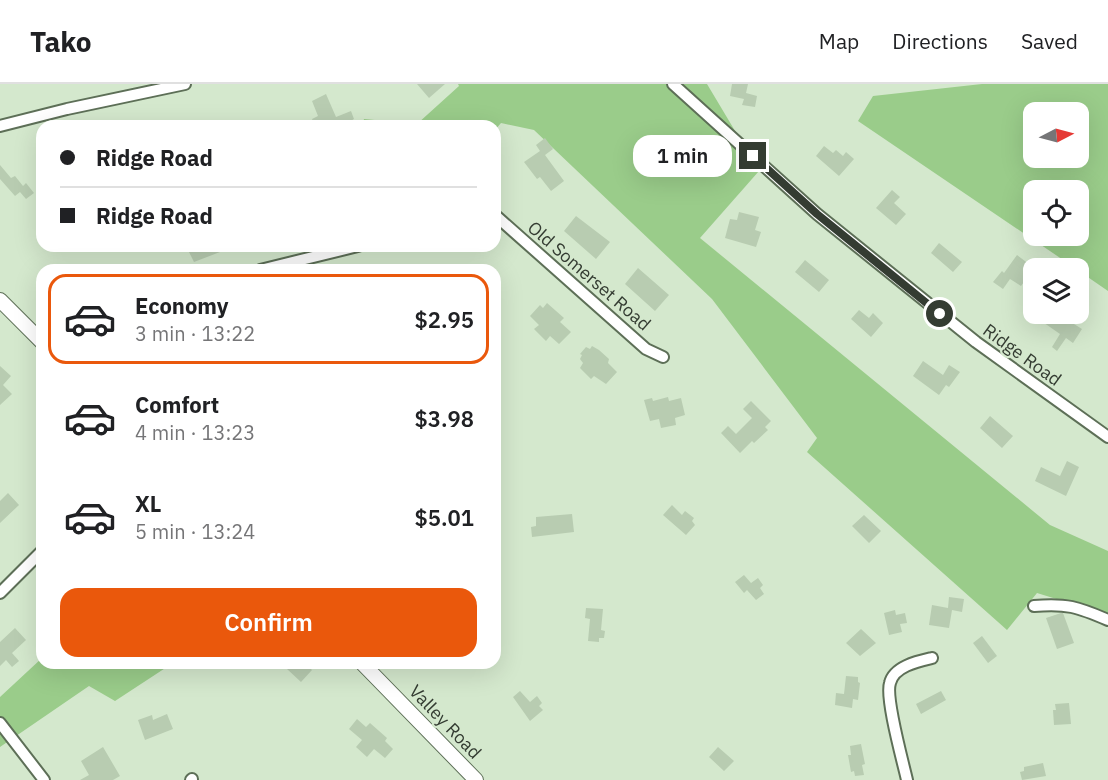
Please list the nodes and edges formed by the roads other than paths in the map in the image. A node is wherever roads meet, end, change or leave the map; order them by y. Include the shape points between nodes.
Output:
1 (185, 84) edge
2 (673, 84) edge
3 (0, 126) edge
4 (501, 220) edge
5 (334, 252) edge
6 (284, 264) edge
7 (0, 300) edge
8 (36, 332) edge
9 (663, 357) dead end
10 (1108, 437) edge
11 (36, 556) edge
12 (0, 593) edge
13 (1034, 606) dead end
14 (1108, 621) edge
15 (932, 658) dead end
16 (368, 669) edge
17 (0, 723) edge
18 (44, 780) edge
19 (476, 780) edge
20 (907, 780) edge

1 - 3 street
2 - 10 street, Ridge Road via 826,222 976,342
4 - 9 street, Old Somerset Road via 646,349
5 - 6 street
7 - 8 main road
11 - 12 street
13 - 14 street via 1058,604
15 - 20 street via 910,663 890,683 892,712
16 - 19 main road, Valley Road
17 - 18 street

